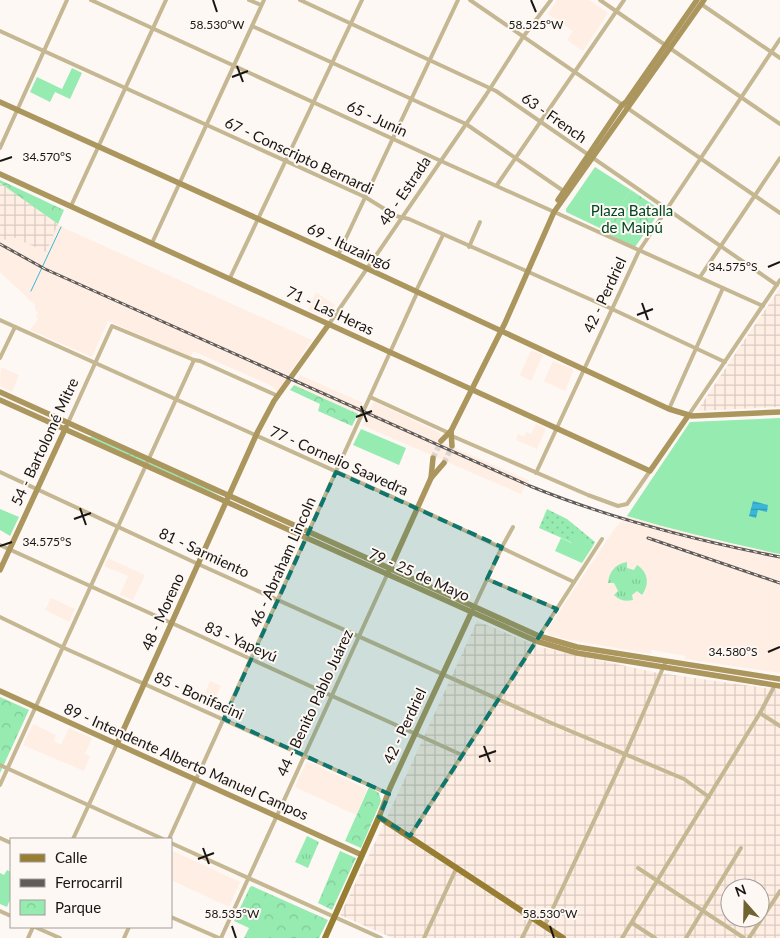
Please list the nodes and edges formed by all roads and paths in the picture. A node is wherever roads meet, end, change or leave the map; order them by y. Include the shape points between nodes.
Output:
1 (68, 0) edge
2 (91, 0) edge
3 (166, 0) edge
4 (250, 0) edge
5 (264, 0) edge
6 (300, 0) edge
7 (362, 0) edge
8 (458, 0) edge
9 (470, 0) edge
10 (551, 0) edge
11 (600, 0) edge
12 (624, 0) edge
13 (699, 1) edge
14 (261, 6) junction
15 (616, 11) junction
16 (351, 24) junction
17 (252, 26) junction
18 (153, 29) junction
19 (0, 31) edge
20 (523, 38) junction
21 (780, 39) edge
22 (668, 47) junction
23 (44, 51) junction
24 (771, 52) junction
25 (780, 58) edge
26 (430, 60) junction
27 (332, 62) junction
28 (233, 66) junction
29 (574, 72) junction
30 (125, 88) junction
31 (491, 88) junction
32 (741, 97) junction
33 (412, 98) junction
34 (0, 102) edge
35 (313, 102) junction
36 (625, 107) junction
37 (18, 111) junction
38 (540, 122) junction
39 (466, 124) junction
40 (780, 124) edge
41 (206, 125) junction
42 (393, 138) junction
43 (98, 147) junction
44 (0, 148) edge
45 (591, 157) junction
46 (515, 158) junction
47 (780, 158) edge
48 (700, 159) junction
49 (285, 160) junction
50 (440, 161) junction
51 (0, 174) edge
52 (179, 184) junction
53 (497, 185) junction
54 (565, 193) junction
55 (755, 196) junction
56 (365, 197) junction
57 (71, 206) junction
58 (667, 208) junction
59 (554, 212) junction
60 (780, 213) edge
61 (402, 217) junction
62 (258, 220) junction
63 (480, 222) dead end
64 (443, 235) junction
65 (152, 243) junction
66 (469, 247) junction
67 (722, 247) junction
68 (639, 250) junction
69 (338, 255) junction
70 (367, 269) junction
71 (527, 273) junction
72 (700, 277) junction
73 (230, 278) junction
74 (780, 280) edge
75 (777, 285) junction
76 (724, 288) junction
77 (416, 293) junction
78 (763, 306) junction
79 (612, 309) junction
80 (0, 320) edge
81 (329, 324) junction
82 (15, 327) junction
83 (501, 331) junction
84 (696, 348) junction
85 (391, 353) junction
86 (0, 358) edge
87 (194, 360) junction
88 (725, 362) junction
89 (95, 363) junction
90 (584, 369) junction
91 (471, 390) junction
92 (0, 392) edge
93 (278, 396) junction
94 (370, 397) junction
95 (0, 400) edge
96 (176, 400) junction
97 (669, 409) junction
98 (780, 412) edge
99 (688, 416) junction
100 (68, 423) junction
101 (557, 428) junction
102 (64, 429) junction
103 (451, 433) junction
104 (256, 436) junction
105 (441, 441) tunnel mouth
106 (452, 446) tunnel mouth
107 (433, 458) tunnel mouth
108 (146, 462) junction
109 (444, 463) tunnel mouth
110 (0, 472) edge
111 (336, 472) junction
112 (536, 472) junction
113 (650, 472) junction
114 (431, 478) junction
115 (37, 489) junction
116 (227, 499) junction
117 (417, 508) junction
118 (117, 526) junction
119 (513, 527) dead end
120 (308, 535) junction
121 (602, 539) dead end
122 (0, 545) edge
123 (502, 547) junction
124 (9, 550) junction
125 (198, 564) junction
126 (0, 570) edge
127 (389, 572) junction
128 (487, 579) junction
129 (574, 582) junction
130 (90, 586) junction
131 (278, 600) junction
132 (557, 609) junction
133 (473, 610) junction
134 (0, 618) edge
135 (172, 623) junction
136 (359, 636) junction
137 (538, 639) junction
138 (62, 647) junction
139 (252, 659) junction
140 (664, 664) junction
141 (444, 674) junction
142 (778, 682) edge
143 (144, 684) junction
144 (0, 691) edge
145 (332, 695) junction
146 (498, 699) junction
147 (35, 707) junction
148 (760, 713) junction
149 (224, 719) junction
150 (780, 726) edge
151 (416, 734) junction
152 (117, 744) junction
153 (462, 755) junction
154 (625, 755) junction
155 (304, 756) junction
156 (0, 765) edge
157 (8, 768) junction
158 (196, 779) junction
159 (0, 785) edge
160 (388, 794) junction
161 (709, 797) junction
162 (88, 805) junction
163 (276, 816) junction
164 (379, 817) junction
165 (410, 836) junction
166 (73, 838) edge
167 (161, 838) edge
168 (169, 838) edge
169 (172, 843) edge
170 (741, 848) dead end
171 (362, 855) junction
172 (457, 867) junction
173 (638, 868) dead end
174 (248, 878) junction
175 (657, 880) junction
176 (780, 891) edge
177 (704, 911) junction
178 (335, 916) junction
179 (172, 917) edge
180 (532, 917) junction
181 (632, 923) junction
182 (545, 925) junction
183 (36, 928) edge
184 (60, 938) edge
185 (220, 938) edge
186 (325, 938) edge
187 (381, 938) edge
188 (424, 938) edge
189 (522, 938) edge
190 (564, 938) edge
191 (622, 938) edge
192 (655, 938) edge
193 (686, 938) edge
194 (744, 938) edge
195 (749, 938) edge

1 - 23 street
2 - 18 street, 65 - Junín
3 - 18 street
4 - 14 street
5 - 14 street
6 - 16 street, 63 - French
7 - 16 street
8 - 26 street
9 - 20 street
10 - 20 street, 48 - Estrada
11 - 15 street
12 - 15 street
13 - 22 street
13 - 24 street
14 - 17 street
15 - 22 street
15 - 29 street
16 - 26 street, 63 - French
16 - 27 street
17 - 27 street
17 - 28 street
18 - 28 street, 65 - Junín
18 - 30 street
19 - 23 street, 67 - Conscripto Bernardi
20 - 29 street
20 - 31 street, 48 - Estrada
21 - 24 street, 42 - Perdriel
22 - 32 street
22 - 36 street
23 - 30 street, 67 - Conscripto Bernardi
23 - 37 street
24 - 25 street
24 - 32 street, 42 - Perdriel
26 - 31 street, 63 - French
26 - 33 street
27 - 33 street
27 - 35 street
28 - 35 street, 65 - Junín
28 - 41 street
29 - 36 street
29 - 38 street
30 - 41 street, 67 - Conscripto Bernardi
30 - 43 street
31 - 38 street, 63 - French
31 - 39 street, 48 - Estrada
32 - 40 street
32 - 48 street, 42 - Perdriel
33 - 39 street
33 - 42 street
34 - 37 street, 69 - Ituzaingó
35 - 42 street, 65 - Junín
35 - 49 street
36 - 45 street
36 - 48 street
37 - 43 street, 69 - Ituzaingó
37 - 44 street
38 - 45 street, 63 - French
38 - 46 street
39 - 46 street
39 - 50 street, 48 - Estrada
41 - 49 street, 67 - Conscripto Bernardi
41 - 52 street
42 - 50 street, 65 - Junín
42 - 56 street
43 - 52 street, 69 - Ituzaingó
43 - 57 street
45 - 54 street
45 - 58 street, 63 - French
46 - 53 street
46 - 54 street
47 - 55 street
48 - 55 street
48 - 58 street, 42 - Perdriel
49 - 56 street, 67 - Conscripto Bernardi
49 - 62 street
50 - 53 street, 65 - Junín
50 - 61 street, 48 - Estrada
51 - 57 street, 71 - Las Heras
52 - 62 street, 69 - Ituzaingó
52 - 65 street
53 - 59 street, 65 - Junín
54 - 59 street
55 - 60 street
55 - 67 street
56 - 61 street, 67 - Conscripto Bernardi
56 - 69 street
57 - 65 street, 71 - Las Heras
58 - 67 street, 63 - French
58 - 68 street, 42 - Perdriel
59 - 68 street, 65 - Junín
59 - 71 street
61 - 64 street, 67 - Conscripto Bernardi
61 - 70 street, 48 - Estrada
62 - 69 street, 69 - Ituzaingó
62 - 73 street
63 - 66 street
64 - 66 street, 67 - Conscripto Bernardi
64 - 77 street, 46 - Abraham Lincoln
65 - 73 street, 71 - Las Heras
66 - 71 street, 67 - Conscripto Bernardi
67 - 72 street
67 - 75 street, 63 - French
68 - 72 street, 65 - Junín
68 - 79 street, 42 - Perdriel
69 - 70 street, 69 - Ituzaingó
70 - 77 street, 69 - Ituzaingó
70 - 81 street, 48 - Estrada
71 - 79 street, 67 - Conscripto Bernardi
71 - 83 street
72 - 76 street, 65 - Junín
73 - 81 street, 71 - Las Heras
74 - 75 street
75 - 78 street
76 - 78 street, 65 - Junín
76 - 84 street
77 - 83 street, 69 - Ituzaingó
77 - 85 street, 46 - Abraham Lincoln
78 - 88 street
79 - 84 street, 67 - Conscripto Bernardi
79 - 90 street, 42 - Perdriel
80 - 82 street, 77 - Cornelio Saavedra
81 - 85 street, 71 - Las Heras
81 - 93 street, 48 - Estrada
82 - 86 street
82 - 89 street, 77 - Cornelio Saavedra
83 - 90 street, 69 - Ituzaingó
83 - 91 street
84 - 88 street, 67 - Conscripto Bernardi
84 - 97 street
85 - 91 street, 71 - Las Heras
85 - 94 street, 46 - Abraham Lincoln
87 - 89 street, 54 - Bartolomé Mitre via 115,325
87 - 93 street
87 - 96 street
88 - 99 street
89 - 96 street, 77 - Cornelio Saavedra
89 - 100 street, 54 - Bartolomé Mitre
90 - 97 street, 69 - Ituzaingó
90 - 101 street, 42 - Perdriel
91 - 101 street, 71 - Las Heras
91 - 103 street
92 - 100 street, 79 - 25 de Mayo
93 - 104 street, 48 - Moreno
94 - 103 street
94 - 111 street, 46 - Abraham Lincoln
95 - 102 street, 79 - 25 de Mayo
96 - 104 street, 77 - Cornelio Saavedra
96 - 108 street
97 - 99 street, 69 - Ituzaingó
98 - 99 street
99 - 113 street
100 - 102 street, 54 - Bartolomé Mitre
100 - 108 street, 79 - 25 de Mayo
101 - 112 street, 42 - Perdriel
101 - 113 street, 71 - Las Heras
102 - 108 street, 79 - 25 de Mayo
102 - 115 street, 54 - Bartolomé Mitre
103 - 105 street
103 - 106 street
103 - 112 street
104 - 111 street, 77 - Cornelio Saavedra
104 - 116 street, 48 - Moreno
107 - 114 street, 44 - Benito Pablo Juárez
108 - 116 street, 79 - 25 de Mayo
108 - 118 street
109 - 114 street, 44 - Benito Pablo Juárez
110 - 115 street, 81 - Sarmiento
111 - 117 street, 77 - Cornelio Saavedra
111 - 120 street, 46 - Abraham Lincoln
112 - 113 street via 622,506 627,504
114 - 117 street, 44 - Benito Pablo Juárez
115 - 118 street, 81 - Sarmiento
115 - 124 street, 54 - Bartolomé Mitre
116 - 120 street, 79 - 25 de Mayo
116 - 125 street, 48 - Moreno
117 - 123 street, 77 - Cornelio Saavedra
117 - 127 street, 44 - Benito Pablo Juárez
118 - 125 street, 81 - Sarmiento
118 - 130 street
119 - 123 street, 42 - Perdriel
120 - 127 street, 79 - 25 de Mayo
120 - 131 street, 46 - Abraham Lincoln
121 - 129 street
122 - 124 street, 83 - Yapeyú
123 - 128 street, 42 - Perdriel
123 - 129 street, 77 - Cornelio Saavedra
124 - 126 street, 54 - Bartolomé Mitre
124 - 130 street, 83 - Yapeyú
125 - 131 street, 81 - Sarmiento
125 - 135 street, 48 - Moreno
127 - 133 street, 79 - 25 de Mayo
127 - 136 street, 44 - Benito Pablo Juárez
128 - 132 street
128 - 133 street, 42 - Perdriel
129 - 132 street
130 - 135 street, 83 - Yapeyú
130 - 138 street
131 - 136 street, 81 - Sarmiento
131 - 139 street, 46 - Abraham Lincoln
132 - 137 street
133 - 137 street, 79 - 25 de Mayo
133 - 141 street, 42 - Perdriel
134 - 138 street, 85 - Bonifacini
135 - 139 street, 83 - Yapeyú
135 - 143 street, 48 - Moreno
136 - 141 street, 81 - Sarmiento
136 - 145 street, 44 - Benito Pablo Juárez
137 - 140 street, 79 - 25 de Mayo
137 - 146 street
138 - 143 street, 85 - Bonifacini
138 - 147 street
139 - 145 street, 83 - Yapeyú
139 - 149 street, 46 - Abraham Lincoln
140 - 142 street, 79 - 25 de Mayo
140 - 154 street
141 - 146 street, 81 - Sarmiento
141 - 151 street, 42 - Perdriel
142 - 148 street
143 - 149 street, 85 - Bonifacini
143 - 152 street, 48 - Moreno
144 - 147 street, 89 - Intendente Alberto Manuel Campos
145 - 151 street, 83 - Yapeyú
145 - 155 street, 44 - Benito Pablo Juárez
146 - 153 street
146 - 154 street, 81 - Sarmiento
147 - 152 street, 89 - Intendente Alberto Manuel Campos
147 - 157 street
148 - 150 street
148 - 161 street
149 - 155 street, 85 - Bonifacini
149 - 158 street, 46 - Abraham Lincoln
151 - 153 street, 83 - Yapeyú
151 - 160 street, 42 - Perdriel
152 - 158 street, 89 - Intendente Alberto Manuel Campos
152 - 162 street, 48 - Moreno
153 - 165 street
154 - 161 street, 81 - Sarmiento via 684,779
154 - 182 street
155 - 160 street, 85 - Bonifacini
155 - 163 street, 44 - Benito Pablo Juárez
156 - 157 street
157 - 159 street
157 - 162 street
158 - 163 street, 89 - Intendente Alberto Manuel Campos
158 - 168 street, 46 - Abraham Lincoln
160 - 164 street, 42 - Perdriel
161 - 175 street
162 - 166 street, 48 - Moreno
162 - 167 street
163 - 171 street, 89 - Intendente Alberto Manuel Campos
163 - 174 street, 44 - Benito Pablo Juárez
164 - 165 main road
164 - 171 main road, 42 - Perdriel
165 - 172 main road
169 - 174 street
170 - 177 street
171 - 178 main road, 42 - Perdriel
172 - 180 main road
172 - 188 street
173 - 175 street
174 - 178 street
174 - 185 street, 44 - Benito Pablo Juárez
175 - 177 street
175 - 181 street
176 - 195 street
177 - 193 street
177 - 194 street
178 - 186 main road, 42 - Perdriel
178 - 187 street
179 - 185 street
180 - 182 main road
180 - 189 street
181 - 191 street
181 - 192 street
182 - 190 main road
183 - 184 street

